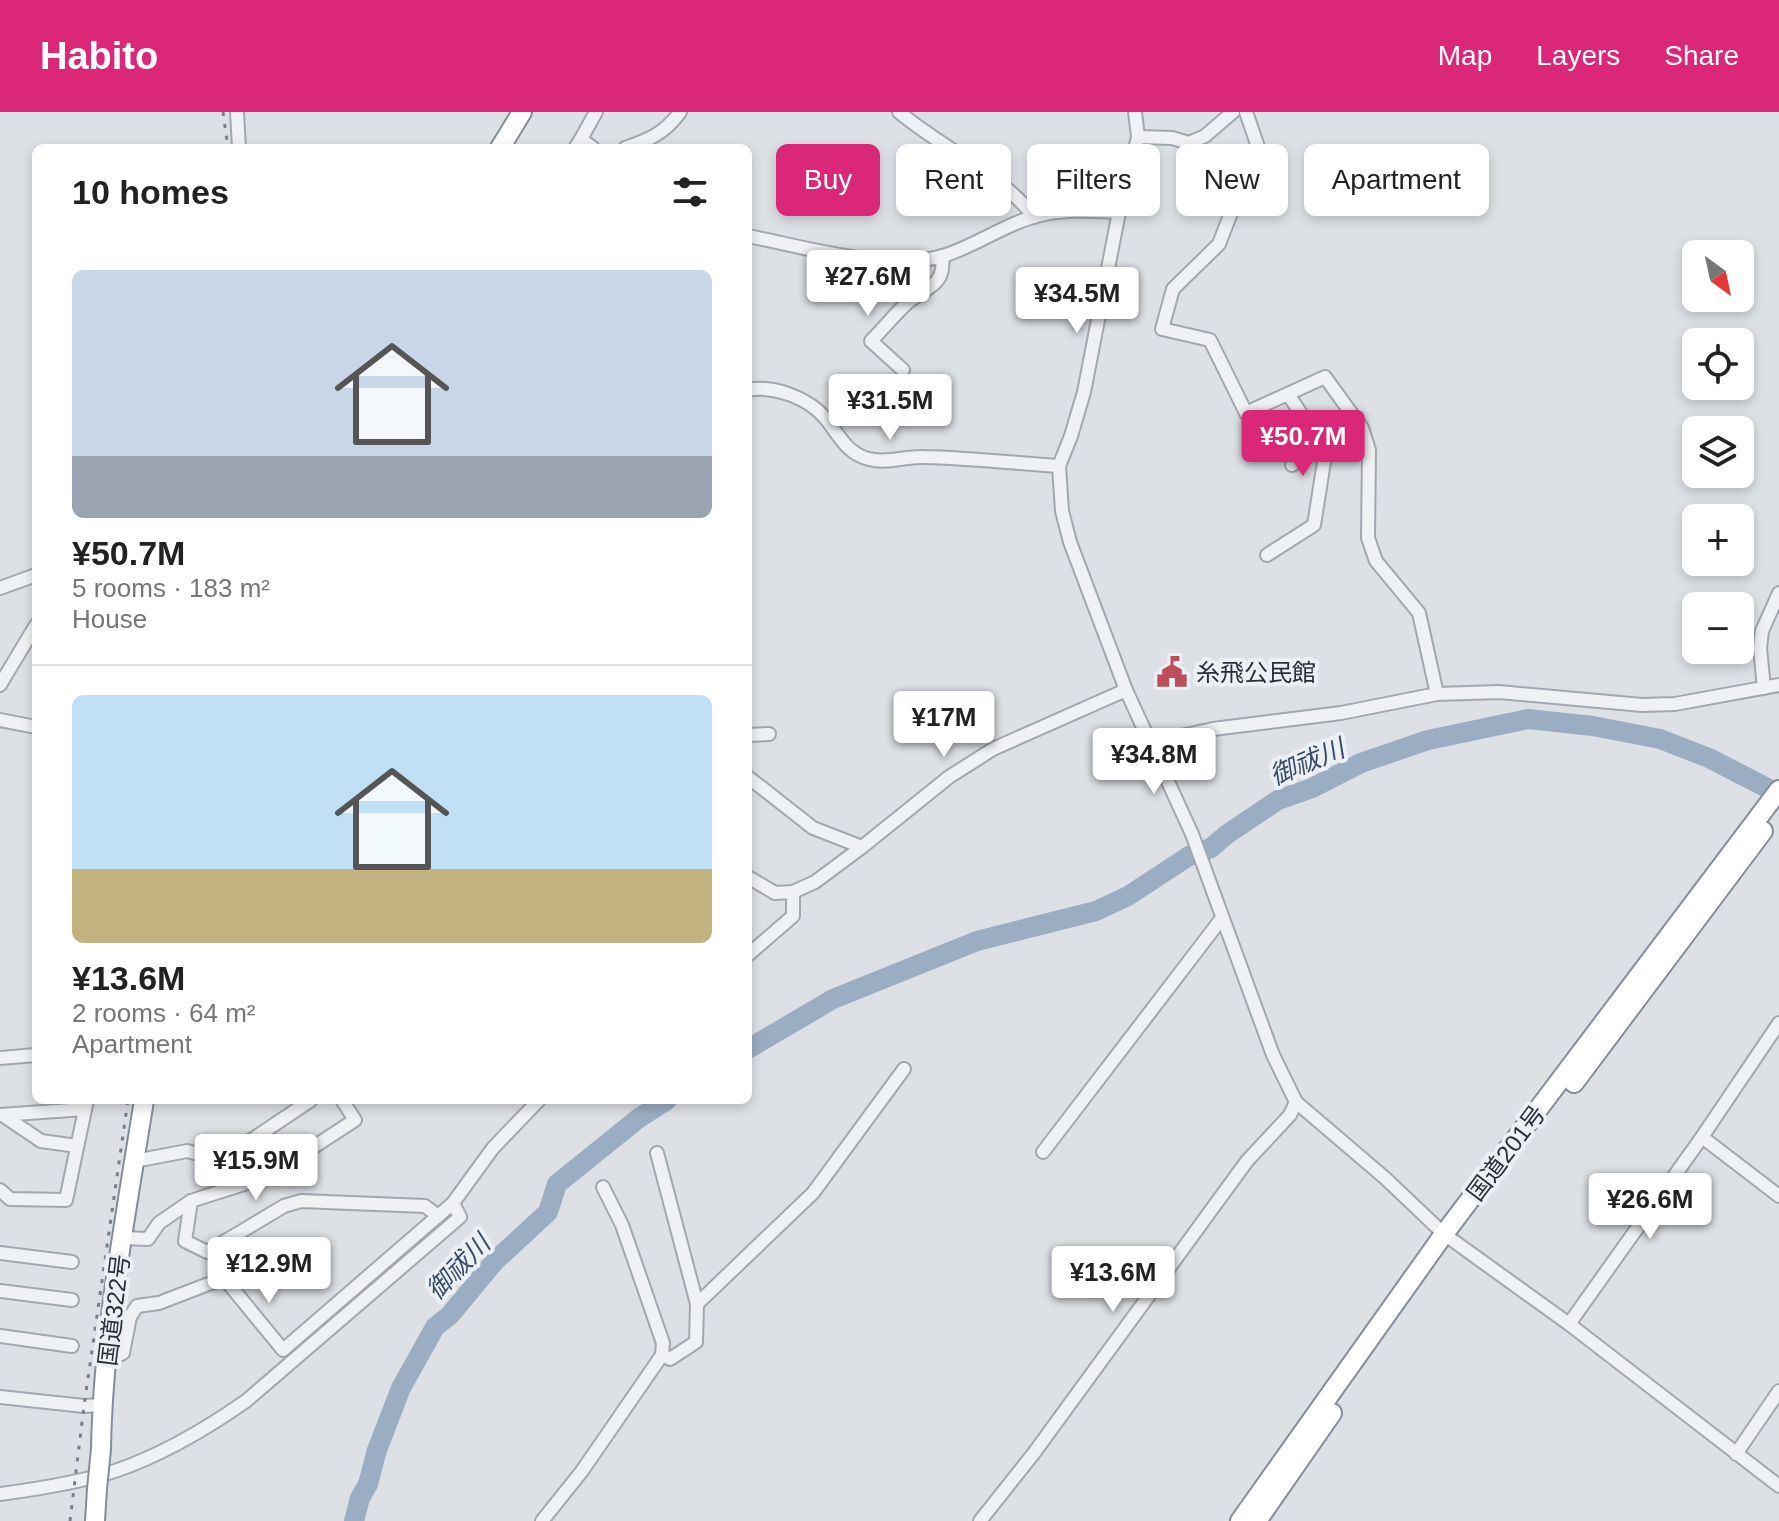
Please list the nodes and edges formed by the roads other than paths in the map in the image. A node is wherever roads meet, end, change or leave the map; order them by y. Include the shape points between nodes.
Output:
1 (237, 112) edge
2 (522, 112) edge
3 (596, 112) edge
4 (680, 112) edge
5 (899, 112) edge
6 (1135, 112) edge
7 (1233, 112) edge
8 (1246, 112) edge
9 (1138, 137) junction
10 (578, 143) edge
11 (1189, 143) junction
12 (238, 144) edge
13 (502, 144) edge
14 (636, 144) edge
15 (1137, 144) edge
16 (1257, 144) edge
17 (1039, 216) edge
18 (1118, 216) edge
19 (1034, 217) junction
20 (752, 237) edge
21 (942, 256) junction
22 (903, 370) dead end
23 (752, 390) edge
24 (1288, 394) junction
25 (1322, 446) junction
26 (1292, 465) dead end
27 (1059, 466) junction
28 (1267, 555) dead end
29 (32, 576) edge
30 (0, 588) edge
31 (1779, 593) edge
32 (32, 633) edge
33 (0, 685) edge
34 (1779, 685) edge
35 (1764, 688) junction
36 (1126, 690) junction
37 (1437, 694) junction
38 (0, 720) edge
39 (32, 726) edge
40 (769, 734) dead end
41 (752, 735) edge
42 (1149, 743) junction
43 (752, 780) edge
44 (1779, 790) edge
45 (1773, 812) edge
46 (862, 847) junction
47 (752, 879) edge
48 (793, 892) junction
49 (1222, 918) junction
50 (752, 952) edge
51 (1779, 1023) edge
52 (32, 1055) edge
53 (0, 1058) edge
54 (904, 1069) dead end
55 (1296, 1102) junction
56 (143, 1104) edge
57 (305, 1104) edge
58 (345, 1104) edge
59 (535, 1104) edge
60 (86, 1105) edge
61 (2, 1116) edge
62 (1702, 1137) junction
63 (250, 1141) junction
64 (77, 1146) junction
65 (1043, 1152) dead end
66 (657, 1153) dead end
67 (135, 1161) junction
68 (269, 1176) junction
69 (603, 1187) dead end
70 (0, 1190) edge
71 (1779, 1196) edge
72 (191, 1201) junction
73 (453, 1203) junction
74 (438, 1216) junction
75 (1449, 1237) junction
76 (123, 1238) junction
77 (0, 1253) edge
78 (72, 1262) dead end
79 (0, 1291) edge
80 (72, 1300) dead end
81 (697, 1304) junction
82 (1569, 1324) junction
83 (0, 1336) edge
84 (72, 1346) dead end
85 (662, 1355) junction
86 (107, 1361) junction
87 (1779, 1391) edge
88 (0, 1397) edge
89 (102, 1405) junction
90 (1736, 1454) junction
91 (1779, 1486) edge
92 (0, 1494) edge
93 (95, 1521) edge
94 (542, 1521) edge
95 (980, 1521) edge
96 (1240, 1521) edge
97 (1257, 1521) edge

1 - 12 street
2 - 13 highway
3 - 10 street
4 - 14 street via 664,131
5 - 19 street via 1020,199
6 - 9 street
7 - 11 street
8 - 16 street
9 - 11 street
9 - 15 street
11 - 24 street via 1234,205 1219,244 1173,289 1162,329 1210,340 1246,413
17 - 19 street
18 - 27 street via 1084,392
19 - 21 street
20 - 21 street via 853,257
21 - 22 street via 939,279 871,341
23 - 27 street via 788,394 808,405 822,414 844,445 869,459
24 - 25 street
24 - 37 street via 1325,377 1362,428 1369,450 1368,538 1376,561 1419,613
25 - 26 street
25 - 28 street via 1314,525
27 - 36 street via 1070,542
29 - 30 street
31 - 35 street via 1762,631
32 - 33 street
34 - 35 street
35 - 37 street via 1642,705 1499,692
36 - 42 street
36 - 46 street via 993,749
37 - 42 street
38 - 39 street
40 - 41 street
42 - 49 street via 1192,834
43 - 46 street via 813,828
44 - 45 highway, 国道201号
45 - 75 highway, 国道201号
46 - 48 street
47 - 48 street via 775,893
48 - 50 street via 793,916
49 - 55 street
49 - 65 street
51 - 62 street
52 - 53 street
54 - 81 street via 813,1193
55 - 75 street
55 - 95 street
56 - 67 highway, 国道322号
57 - 63 street
58 - 68 street via 355,1120
59 - 73 street via 493,1148
60 - 61 street
60 - 64 street
61 - 64 street via 41,1141
62 - 71 street
62 - 82 street
63 - 67 street via 233,1157 221,1160 187,1151
63 - 68 street
64 - 70 street via 66,1200 10,1199
66 - 81 street
67 - 76 highway, 国道322号
68 - 72 street
69 - 85 street via 622,1225 663,1343
72 - 74 street via 185,1241 207,1252 301,1201 425,1206
72 - 76 street via 159,1223 148,1239
73 - 74 street
73 - 92 street via 460,1217 209,1427 115,1471
74 - 86 street via 283,1350 224,1278 137,1306 123,1353
75 - 82 street
75 - 96 highway, 国道201号
75 - 97 highway, 国道201号
76 - 86 highway, 国道322号
77 - 78 street
79 - 80 street
81 - 85 street via 696,1342 670,1359
82 - 90 street
83 - 84 street
85 - 94 street
86 - 89 highway, 国道322号
87 - 90 street
88 - 89 street
89 - 93 highway, 国道322号, bridge
90 - 91 street

